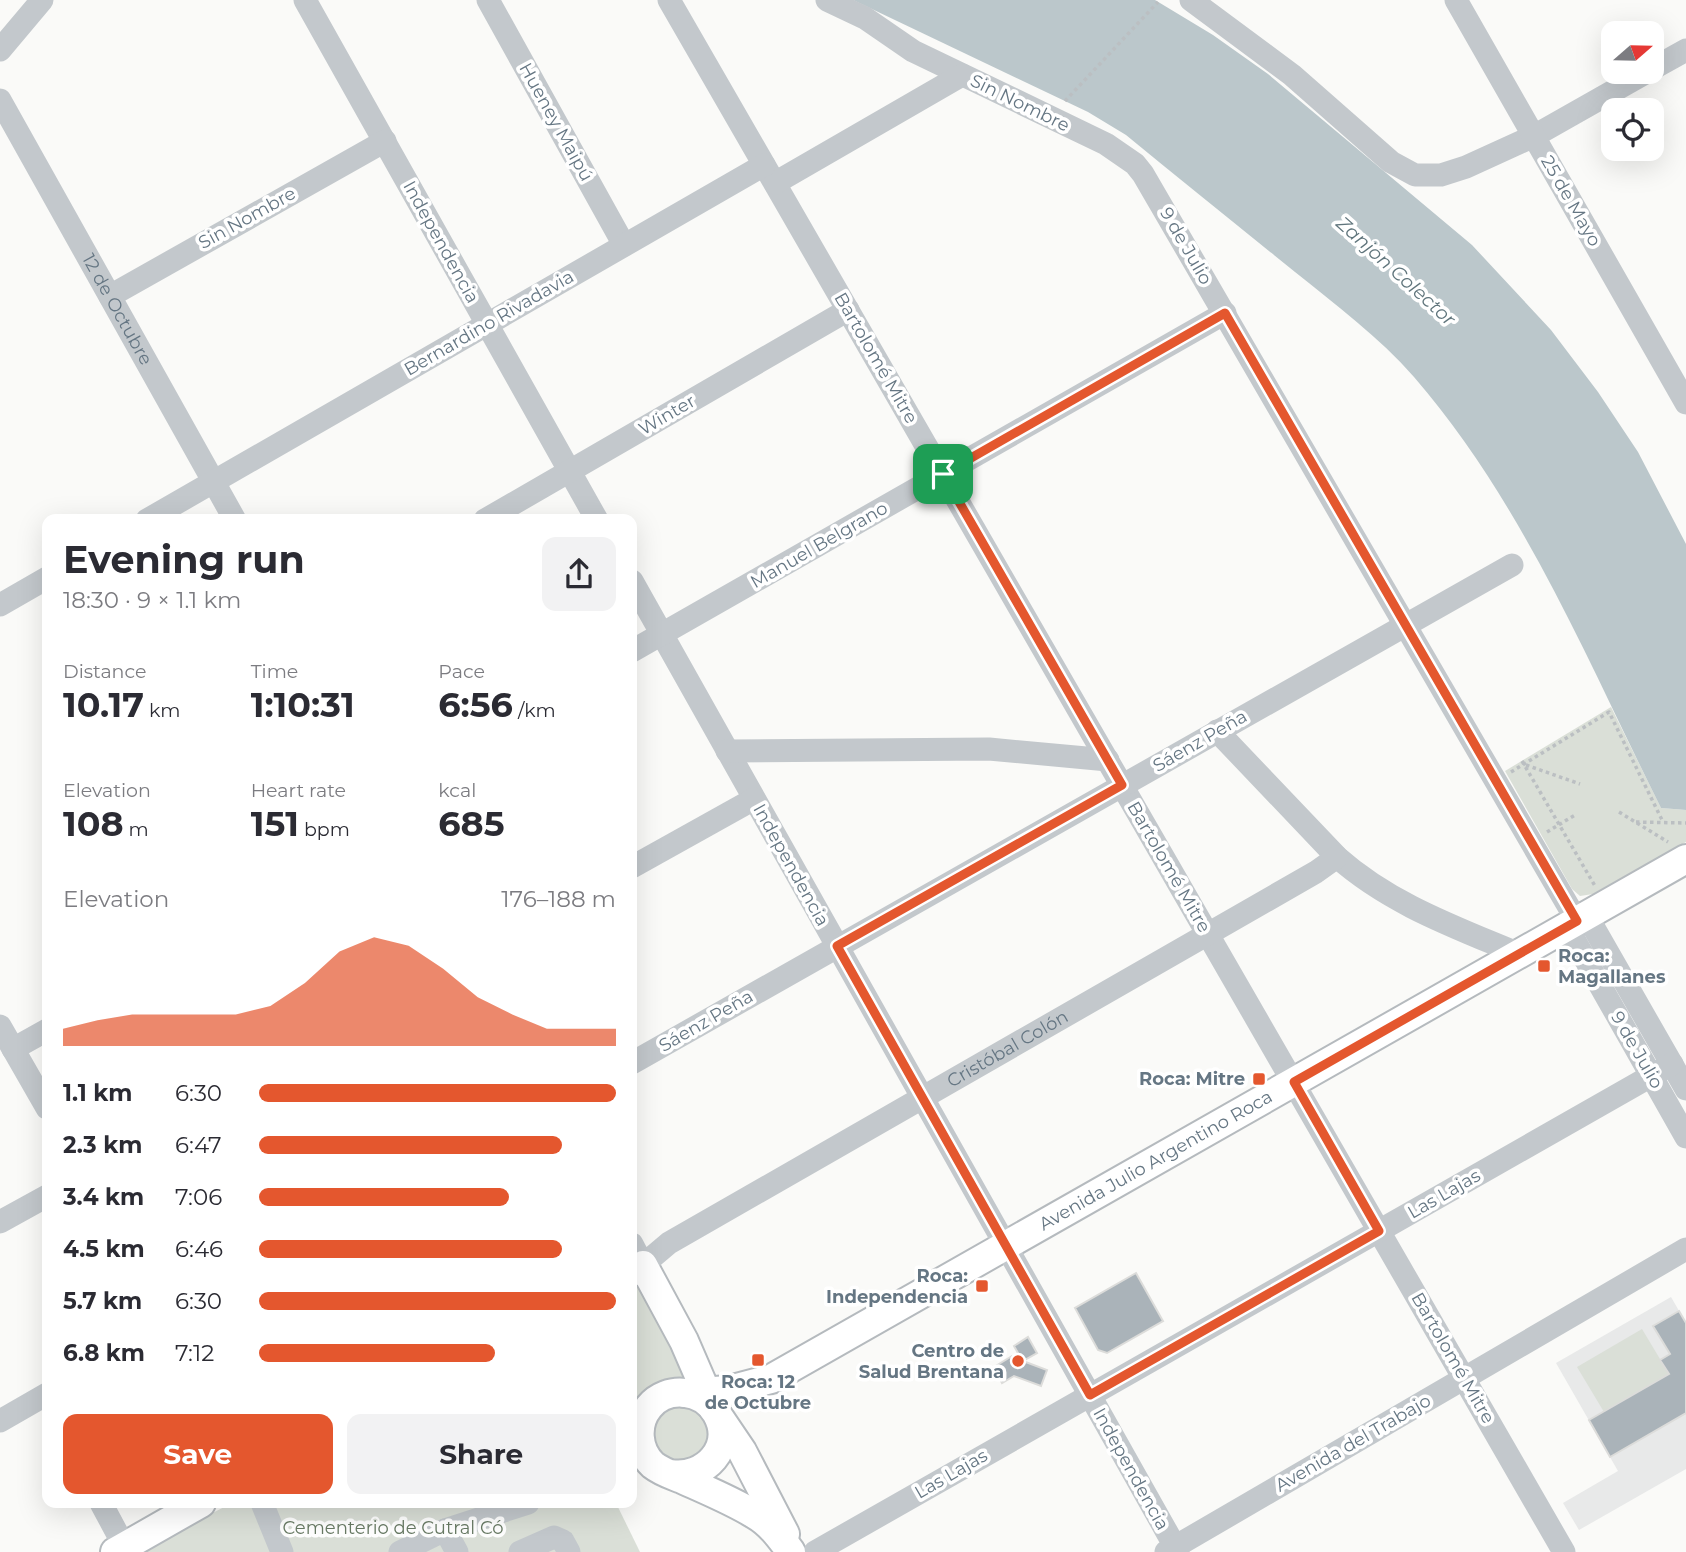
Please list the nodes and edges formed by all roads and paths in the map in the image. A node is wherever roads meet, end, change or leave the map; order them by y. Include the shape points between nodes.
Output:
1 (42, 0) edge
2 (305, 0) edge
3 (488, 0) edge
4 (669, 0) edge
5 (827, 0) edge
6 (1191, 0) edge
7 (1456, 0) edge
8 (1158, 2) edge
9 (0, 50) edge
10 (1686, 50) edge
11 (1664, 62) edge
12 (962, 75) junction
13 (1626, 84) edge
14 (0, 100) edge
15 (1065, 101) dead end
16 (1534, 136) junction
17 (384, 141) junction
18 (1126, 157) joint
19 (770, 174) junction
20 (624, 245) junction
21 (110, 296) junction
22 (848, 310) junction
23 (1225, 313) junction
24 (487, 324) junction
25 (1686, 402) edge
26 (570, 471) junction
27 (943, 474) junction
28 (214, 481) junction
29 (156, 514) edge
30 (233, 514) edge
31 (495, 514) edge
32 (594, 514) edge
33 (1512, 565) dead end
34 (42, 581) edge
35 (637, 590) edge
36 (0, 606) edge
37 (1405, 625) junction
38 (662, 634) junction
39 (637, 648) edge
40 (1217, 732) junction
41 (727, 751) junction
42 (1108, 760) junction
43 (1523, 763) junction
44 (1507, 775) dead end
45 (1580, 784) dead end
46 (1122, 785) junction
47 (754, 799) junction
48 (1619, 812) dead end
49 (1575, 815) dead end
50 (1635, 822) junction
51 (1663, 822) junction
52 (1686, 823) edge
53 (1559, 825) junction
54 (1542, 836) dead end
55 (1680, 853) edge
56 (1337, 857) junction
57 (637, 864) edge
58 (1582, 914) junction
59 (1208, 934) junction
60 (837, 946) junction
61 (1519, 954) junction
62 (0, 1026) edge
63 (42, 1033) edge
64 (13, 1049) junction
65 (637, 1060) edge
66 (1672, 1064) junction
67 (1651, 1076) junction
68 (1294, 1082) junction
69 (1686, 1088) edge
70 (922, 1098) junction
71 (42, 1099) edge
72 (1686, 1137) edge
73 (42, 1199) edge
74 (0, 1222) edge
75 (1379, 1231) junction
76 (1005, 1246) junction
77 (1686, 1250) edge
78 (637, 1259) edge
79 (637, 1262) edge
80 (1464, 1378) junction
81 (771, 1379) junction
82 (1090, 1395) junction
83 (42, 1399) edge
84 (712, 1413) junction
85 (0, 1421) edge
86 (637, 1425) edge
87 (637, 1430) edge
88 (671, 1474) junction
89 (104, 1508) edge
90 (193, 1508) edge
91 (264, 1508) edge
92 (513, 1508) edge
93 (445, 1530) junction
94 (130, 1547) edge
95 (1173, 1550) edge
96 (282, 1552) edge
97 (400, 1552) edge
98 (457, 1552) edge
99 (520, 1552) edge
100 (569, 1552) edge
101 (792, 1552) edge
102 (814, 1552) edge
103 (1564, 1552) edge

1 - 9 street
2 - 17 street, Independencia
3 - 20 street, Hueney Maipú
4 - 19 street, Bartolomé Mitre
5 - 12 street, Sin Nombre
6 - 16 street via 1292,75 1391,162 1415,175 1454,172
7 - 16 street, 25 de Mayo
8 - 15 path
10 - 11 street
12 - 18 street, Sin Nombre
12 - 19 street, Bernardino Rivadavia
13 - 16 street
14 - 21 street, 12 de Octubre
16 - 25 street, 25 de Mayo
17 - 21 street, Sin Nombre
17 - 24 street, Independencia
18 - 23 street, 9 de Julio via 1150,184
19 - 20 street, Bernardino Rivadavia
19 - 22 street, Bartolomé Mitre
20 - 24 street, Bernardino Rivadavia
21 - 28 street, 12 de Octubre
22 - 26 street, Winter
22 - 27 street, Bartolomé Mitre
23 - 27 street, Manuel Belgrano
23 - 37 street, 9 de Julio
24 - 26 street, Independencia
24 - 28 street, Bernardino Rivadavia
26 - 31 street, Winter
26 - 32 street, Independencia
27 - 38 street, Manuel Belgrano
27 - 42 street, Bartolomé Mitre
28 - 29 street, Bernardino Rivadavia
28 - 30 street, 12 de Octubre
33 - 37 street, Sáenz Peña
34 - 36 street
35 - 38 street, Independencia
37 - 40 street, Sáenz Peña
37 - 58 street, 9 de Julio
38 - 39 street, Manuel Belgrano
38 - 41 street, Independencia
40 - 46 street, Sáenz Peña
40 - 56 street
41 - 42 street via 989,749
41 - 47 street, Independencia
42 - 46 street, Bartolomé Mitre
43 - 44 path
43 - 45 path
43 - 51 path via 1609,712
43 - 53 path
46 - 59 street, Bartolomé Mitre
46 - 60 street, Sáenz Peña
47 - 57 street
47 - 60 street, Independencia
48 - 50 path
49 - 53 path
50 - 51 path
50 - 55 path
51 - 52 path
53 - 54 path
53 - 58 path
55 - 58 main road, Avenida Julio Argentino Roca
56 - 59 street, Cristóbal Colón
56 - 61 street via 1397,901
58 - 61 main road, Avenida Julio Argentino Roca
58 - 66 street, 9 de Julio
58 - 67 street, 9 de Julio
59 - 68 street, Bartolomé Mitre
59 - 70 street, Cristóbal Colón
60 - 65 street, Sáenz Peña
60 - 70 street, Independencia
61 - 68 main road, Avenida Julio Argentino Roca
62 - 64 street
63 - 64 street
64 - 71 street
66 - 67 street, Las Lajas
66 - 69 street, 9 de Julio
67 - 72 street, 9 de Julio
67 - 75 street, Las Lajas
68 - 75 street, Bartolomé Mitre
68 - 76 main road, Avenida Julio Argentino Roca
70 - 76 street, Independencia
70 - 78 street, Cristóbal Colón
73 - 74 street
75 - 80 street, Bartolomé Mitre
75 - 82 street, Las Lajas
76 - 81 main road, Avenida Julio Argentino Roca
76 - 82 street, Independencia
77 - 80 street, Avenida del Trabajo
79 - 84 main road via 684,1341
80 - 95 street, Avenida del Trabajo
80 - 103 street, Bartolomé Mitre
81 - 84 main road, Avenida Julio Argentino Roca via 739,1389
81 - 84 main road, Avenida Julio Argentino Roca via 741,1407
82 - 95 street, Independencia
82 - 102 street, Las Lajas
83 - 85 street
84 - 86 main road via 662,1397
84 - 88 main road via 715,1457 688,1475
84 - 101 main road via 772,1506
87 - 88 main road via 649,1461
88 - 101 main road via 759,1517
89 - 94 street
90 - 94 main road
91 - 96 street
92 - 93 street
93 - 97 street
93 - 98 street
99 - 100 street via 554,1537 563,1541

